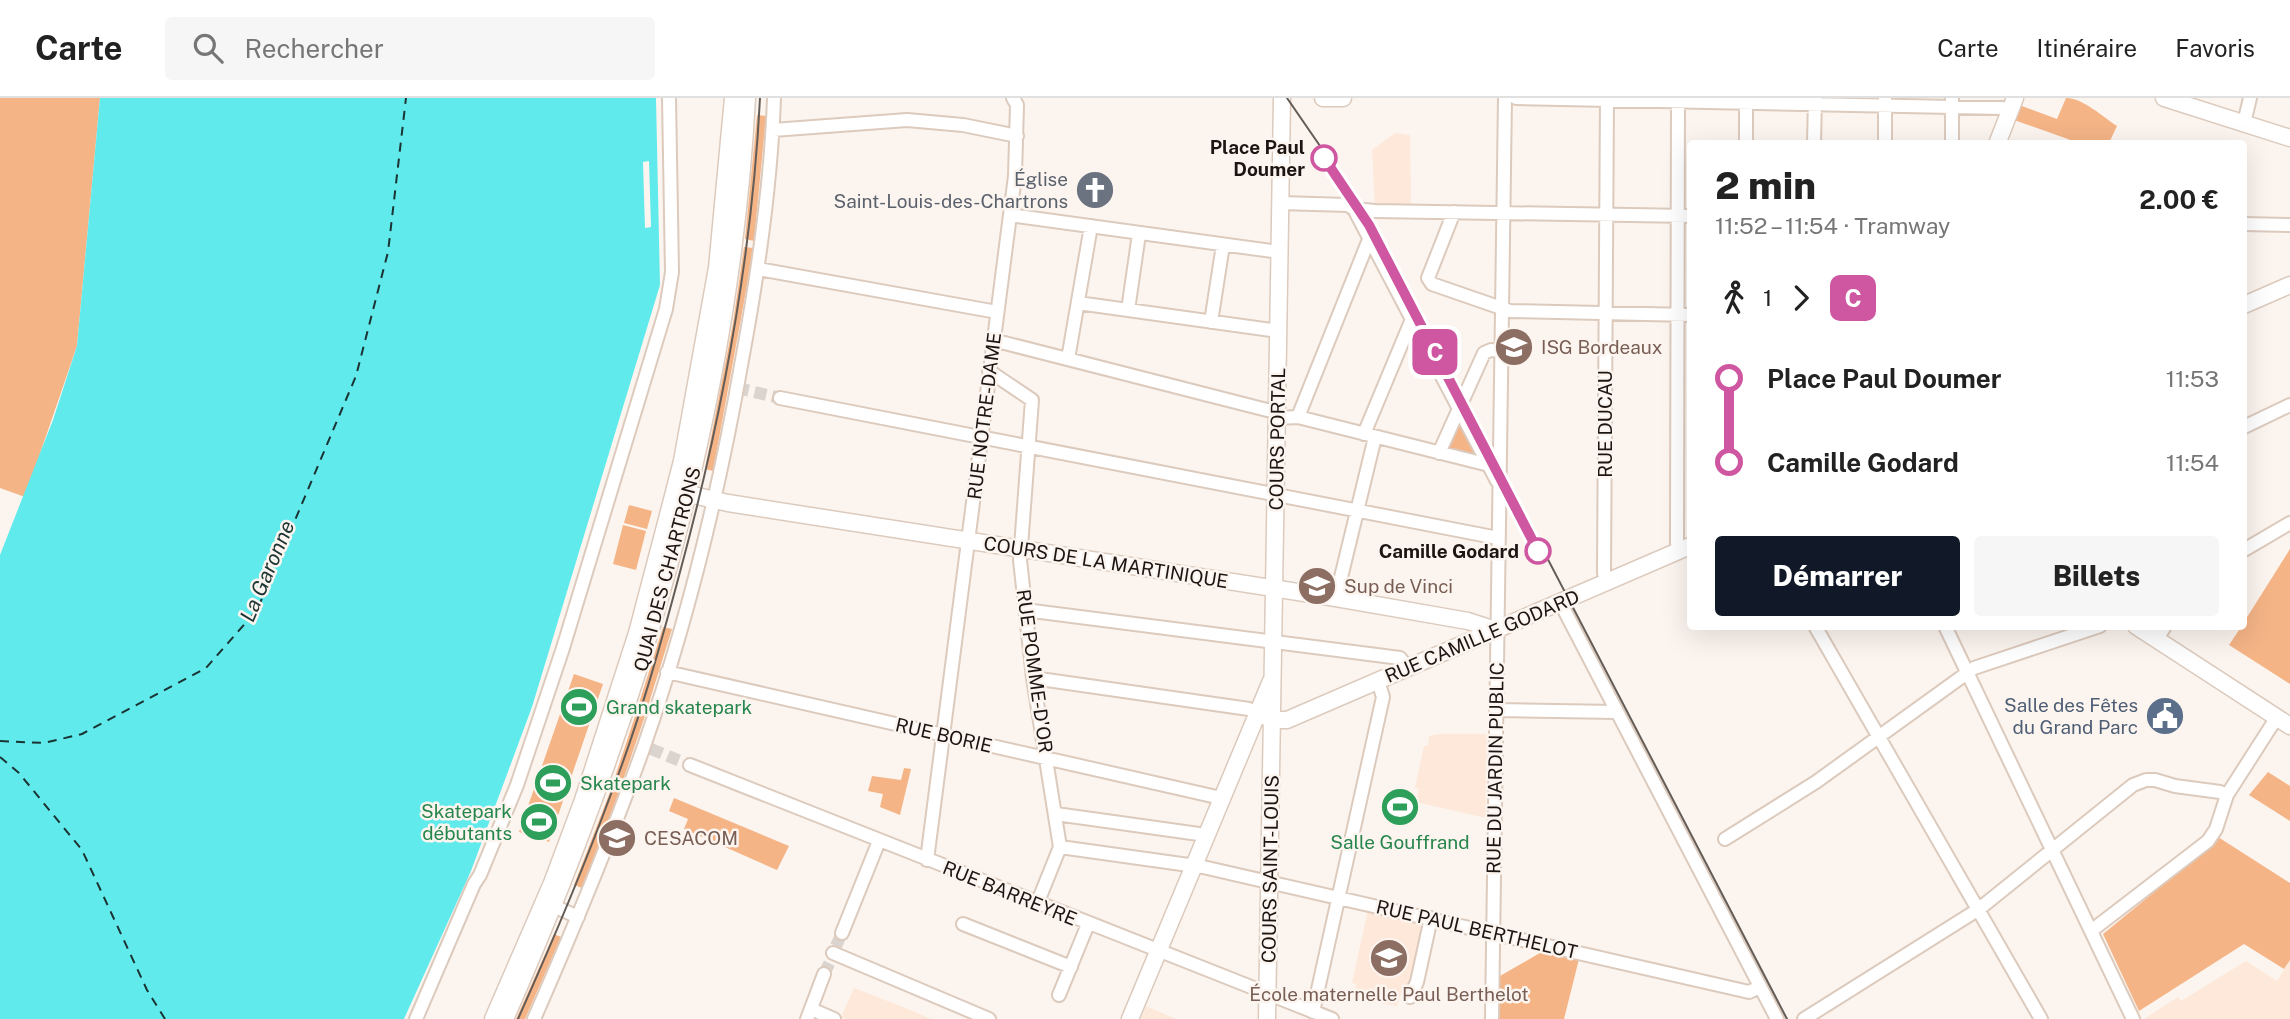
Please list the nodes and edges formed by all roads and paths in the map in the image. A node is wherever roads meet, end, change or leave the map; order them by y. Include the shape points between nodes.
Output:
1 (668, 98) edge
2 (733, 98) edge
3 (747, 98) edge
4 (774, 98) edge
5 (1013, 98) edge
6 (1282, 98) edge
7 (1323, 98) edge
8 (1343, 98) edge
9 (1505, 98) edge
10 (1516, 98) edge
11 (2164, 98) edge
12 (2250, 98) edge
13 (1607, 99) edge
14 (1678, 100) edge
15 (1746, 101) edge
16 (1815, 101) edge
17 (1885, 102) edge
18 (1952, 102) edge
19 (2012, 105) edge
20 (2244, 123) junction
21 (774, 130) junction
22 (1017, 136) junction
23 (2290, 138) edge
24 (1746, 140) edge
25 (1814, 140) edge
26 (1885, 140) edge
27 (1952, 140) edge
28 (1999, 140) edge
29 (1280, 203) junction
30 (1354, 209) junction
31 (1454, 212) junction
32 (1504, 214) junction
33 (1010, 215) junction
34 (1607, 215) junction
35 (1684, 216) edge
36 (2247, 224) edge
37 (2290, 225) edge
38 (1091, 226) junction
39 (1139, 234) junction
40 (1370, 237) junction
41 (1223, 245) junction
42 (1279, 252) junction
43 (758, 269) junction
44 (2290, 285) edge
45 (1078, 303) junction
46 (2247, 304) edge
47 (1502, 309) junction
48 (1128, 310) junction
49 (998, 312) junction
50 (1606, 313) junction
51 (1684, 314) edge
52 (1412, 319) junction
53 (1211, 322) junction
54 (1278, 331) junction
55 (993, 340) junction
56 (1501, 351) junction
57 (1068, 359) junction
58 (989, 371) junction
59 (780, 398) tunnel mouth
60 (2290, 405) edge
61 (1459, 408) junction
62 (1277, 414) junction
63 (1298, 417) junction
64 (2247, 426) edge
65 (1370, 435) junction
66 (981, 437) junction
67 (1028, 446) junction
68 (1439, 453) junction
69 (1489, 465) junction
70 (1499, 485) junction
71 (682, 492) junction
72 (1276, 495) junction
73 (715, 500) junction
74 (1357, 511) junction
75 (2290, 523) edge
76 (1498, 538) junction
77 (968, 540) junction
78 (1685, 548) edge
79 (2247, 548) edge
80 (1020, 549) junction
81 (1608, 582) junction
82 (1275, 589) junction
83 (1336, 598) junction
84 (1560, 602) junction
85 (1025, 610) junction
86 (1496, 630) junction
87 (1817, 630) edge
88 (1947, 630) edge
89 (2088, 630) edge
90 (2161, 633) edge
91 (1274, 641) junction
92 (1408, 668) junction
93 (667, 672) junction
94 (1967, 673) junction
95 (1273, 676) junction
96 (1033, 678) junction
97 (1378, 681) junction
98 (1496, 710) junction
99 (1257, 712) junction
100 (1616, 712) junction
101 (1272, 720) junction
102 (2283, 722) edge
103 (943, 735) junction
104 (1879, 737) junction
105 (1047, 759) junction
106 (690, 765) tunnel mouth
107 (2227, 795) junction
108 (1222, 798) junction
109 (1056, 814) junction
110 (1206, 835) junction
111 (1725, 839) dead end
112 (878, 841) junction
113 (1060, 847) junction
114 (2052, 850) junction
115 (927, 860) junction
116 (1193, 867) junction
117 (1270, 882) junction
118 (1339, 898) junction
119 (549, 904) junction
120 (1037, 904) junction
121 (1979, 909) junction
122 (578, 917) junction
123 (1431, 918) junction
124 (963, 924) dead end
125 (1088, 924) junction
126 (2091, 931) junction
127 (1493, 932) junction
128 (842, 933) tunnel mouth
129 (1158, 952) junction
130 (834, 953) dead end
131 (1071, 967) junction
132 (824, 974) tunnel mouth
133 (1760, 987) junction
134 (1268, 994) junction
135 (1059, 995) dead end
136 (1410, 998) dead end
137 (1313, 1012) junction
138 (809, 1014) edge
139 (416, 1019) edge
140 (493, 1019) edge
141 (505, 1019) edge
142 (534, 1019) edge
143 (834, 1019) edge
144 (989, 1019) edge
145 (1130, 1019) edge
146 (1268, 1019) edge
147 (1332, 1019) edge
148 (1492, 1019) edge
149 (1777, 1019) edge
150 (1804, 1019) edge
151 (2041, 1019) edge
152 (2133, 1019) edge

1 - 139 street via 671,272 660,336 527,756
2 - 71 main road, QUAI DES CHARTRONS via 717,268
3 - 71 main road, QUAI DES CHARTRONS via 732,268 712,383
4 - 21 street, QUAI DES CHARTRONS
5 - 22 street, RUE NOTRE-DAME
6 - 29 main road, COURS PORTAL
7 - 8 main road
9 - 32 street, RUE DU JARDIN PUBLIC
10 - 13 street
11 - 20 main road
12 - 20 street
13 - 14 street
13 - 34 street, RUE DUCAU
14 - 15 street
14 - 35 street
15 - 16 street
15 - 24 street
16 - 17 street
16 - 25 street
17 - 18 street
17 - 26 street
18 - 19 street via 2001,108
18 - 27 street
19 - 28 main road
20 - 23 main road
21 - 22 street via 907,120
21 - 43 street, QUAI DES CHARTRONS
22 - 33 street, RUE NOTRE-DAME
29 - 30 street via 1348,205
29 - 42 main road, COURS PORTAL
30 - 31 street
30 - 40 street
31 - 32 street
31 - 47 street via 1429,278 1432,284
32 - 34 street
32 - 47 street, RUE DU JARDIN PUBLIC
33 - 38 street
33 - 49 street, RUE NOTRE-DAME
34 - 35 street
34 - 50 street, RUE DUCAU
35 - 51 street
36 - 37 street
38 - 39 street
38 - 45 street
39 - 41 street
39 - 48 street
40 - 52 street
40 - 63 street
41 - 42 street
41 - 53 street
42 - 54 main road, COURS PORTAL
43 - 49 street
43 - 73 street, QUAI DES CHARTRONS
44 - 46 main road
45 - 48 street
45 - 57 street
47 - 50 street
47 - 56 street, RUE DU JARDIN PUBLIC
48 - 53 street
49 - 55 street, RUE NOTRE-DAME
50 - 51 street
50 - 81 street, RUE DUCAU via 1604,573
51 - 78 street via 1677,543
52 - 61 street
52 - 65 street
53 - 54 street
54 - 62 main road, COURS PORTAL
55 - 57 street
55 - 58 street, RUE NOTRE-DAME
56 - 61 street via 1484,353
56 - 70 street, RUE DU JARDIN PUBLIC
57 - 62 street
58 - 66 street, RUE NOTRE-DAME
58 - 67 street, RUE POMME-D'OR via 1032,400
59 - 66 street
60 - 64 street
61 - 68 street
61 - 69 street
62 - 63 street
62 - 72 main road, COURS PORTAL
63 - 65 street
65 - 68 street
65 - 74 street
66 - 67 street
66 - 77 street, RUE NOTRE-DAME
67 - 72 street
67 - 80 street, RUE POMME-D'OR
68 - 69 street
69 - 70 street
70 - 76 street, RUE DU JARDIN PUBLIC
71 - 73 main road, COURS DE LA MARTINIQUE
71 - 119 main road, QUAI DES CHARTRONS
72 - 74 street
72 - 82 main road, COURS PORTAL
73 - 77 main road, COURS DE LA MARTINIQUE
73 - 93 street, QUAI DES CHARTRONS
74 - 76 street
74 - 83 street
75 - 79 street
76 - 86 street, RUE DU JARDIN PUBLIC
77 - 80 main road, COURS DE LA MARTINIQUE
77 - 103 street, RUE NOTRE-DAME
78 - 81 main road, RUE CAMILLE GODARD
80 - 82 main road, COURS DE LA MARTINIQUE
80 - 85 street, RUE POMME-D'OR
81 - 84 main road, RUE CAMILLE GODARD
82 - 83 main road, COURS DE LA MARTINIQUE
82 - 91 main road, COURS PORTAL
83 - 86 main road, COURS DE LA MARTINIQUE
84 - 86 main road, RUE CAMILLE GODARD
84 - 100 street
85 - 91 street
85 - 96 street, RUE POMME-D'OR
86 - 92 main road, RUE CAMILLE GODARD
86 - 98 street, RUE DU JARDIN PUBLIC
87 - 104 street
88 - 94 street
89 - 94 street
90 - 102 main road
91 - 92 street via 1400,658
91 - 95 main road, COURS PORTAL
92 - 97 main road, RUE CAMILLE GODARD
93 - 103 street, RUE BORIE
93 - 122 street, QUAI DES CHARTRONS via 647,748
94 - 104 street
94 - 114 street
95 - 99 main road, COURS PORTAL
95 - 101 main road, COURS PORTAL
96 - 99 street
96 - 105 street, RUE POMME-D'OR
97 - 101 main road, RUE CAMILLE GODARD via 1287,720
97 - 118 street via 1383,696
98 - 100 street
98 - 127 street, RUE DU JARDIN PUBLIC
99 - 101 main road
99 - 108 main road, COURS PORTAL
100 - 133 street
101 - 117 main road, COURS SAINT-LOUIS
102 - 107 street
103 - 105 street, RUE BORIE
103 - 115 street, RUE NOTRE-DAME
104 - 111 street
104 - 121 street
105 - 108 street, RUE BORIE
105 - 109 street, RUE POMME-D'OR
106 - 112 street, RUE BARREYRE
107 - 114 street via 2141,781
107 - 126 street via 2208,841
108 - 110 main road, COURS PORTAL
109 - 110 street
109 - 113 street, RUE POMME-D'OR
110 - 116 main road, COURS PORTAL
112 - 115 street, RUE BARREYRE
112 - 128 street
113 - 116 street, RUE PAUL BERTHELOT
113 - 120 street, RUE POMME-D'OR
114 - 121 street
114 - 126 street
115 - 120 street, RUE BARREYRE
116 - 117 street, RUE PAUL BERTHELOT
116 - 129 main road, COURS PORTAL
117 - 118 street, RUE PAUL BERTHELOT
117 - 134 main road, COURS SAINT-LOUIS
118 - 123 street, RUE PAUL BERTHELOT
118 - 137 street
119 - 122 street
119 - 140 main road, QUAI DES CHARTRONS
119 - 141 main road, QUAI DES CHARTRONS
120 - 125 street, RUE BARREYRE
121 - 150 street
121 - 151 street
122 - 142 street, QUAI DES CHARTRONS
123 - 127 street, RUE PAUL BERTHELOT
123 - 136 street
124 - 131 street
125 - 129 street, RUE BARREYRE
125 - 131 street
126 - 152 street
127 - 133 street, RUE PAUL BERTHELOT via 1749,992
127 - 148 street, RUE DU JARDIN PUBLIC
129 - 134 street, RUE BARREYRE
129 - 145 main road, COURS PORTAL
130 - 144 street
131 - 135 street
132 - 138 street
133 - 149 street
134 - 137 street, RUE BARREYRE
134 - 146 main road, COURS SAINT-LOUIS
137 - 147 street, RUE BARREYRE
138 - 143 street

